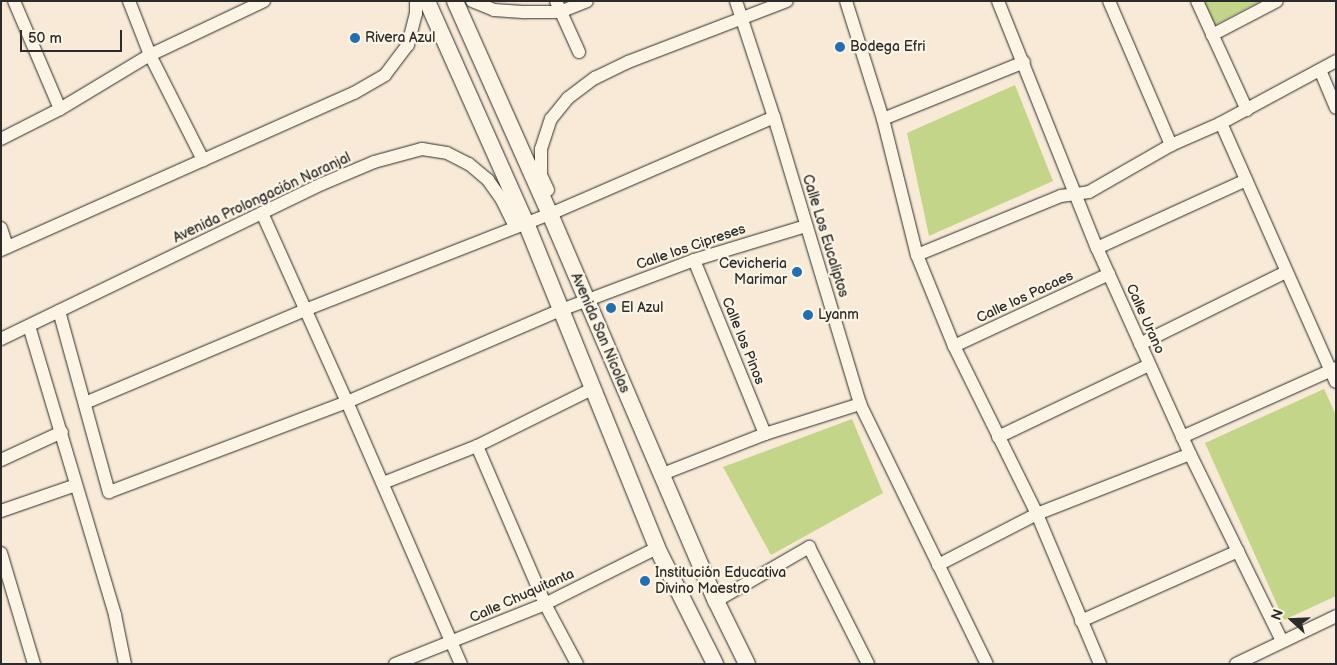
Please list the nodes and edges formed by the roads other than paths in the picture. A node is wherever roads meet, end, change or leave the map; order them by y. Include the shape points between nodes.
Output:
1 (14, 1) edge
2 (129, 1) edge
3 (264, 1) edge
4 (416, 1) edge
5 (427, 1) edge
6 (455, 1) edge
7 (472, 1) edge
8 (587, 1) edge
9 (736, 1) edge
10 (787, 1) edge
11 (846, 1) edge
12 (998, 1) edge
13 (1109, 1) edge
14 (1197, 1) edge
15 (1277, 1) edge
16 (558, 7) edge
17 (742, 20) junction
18 (1212, 35) junction
19 (579, 52) dead end
20 (150, 55) junction
21 (1336, 61) edge
22 (1024, 62) junction
23 (1320, 70) junction
24 (1336, 108) edge
25 (60, 109) junction
26 (1247, 110) junction
27 (774, 117) junction
28 (883, 119) junction
29 (1221, 123) junction
30 (1, 139) edge
31 (1171, 145) junction
32 (203, 160) junction
33 (1246, 180) junction
34 (1074, 194) junction
35 (553, 212) junction
36 (262, 214) junction
37 (521, 225) junction
38 (806, 226) junction
39 (1, 228) edge
40 (1097, 248) junction
41 (4, 249) edge
42 (917, 255) junction
43 (694, 260) junction
44 (1286, 272) junction
45 (1108, 274) junction
46 (587, 300) junction
47 (305, 310) junction
48 (561, 310) junction
49 (59, 311) junction
50 (29, 326) junction
51 (1, 339) edge
52 (1140, 344) junction
53 (954, 346) junction
54 (1149, 365) junction
55 (1334, 374) edge
56 (592, 389) junction
57 (347, 402) junction
58 (85, 403) junction
59 (860, 404) junction
60 (62, 432) junction
61 (765, 434) junction
62 (998, 437) junction
63 (1182, 437) junction
64 (477, 446) junction
65 (1190, 454) junction
66 (1, 460) edge
67 (660, 475) junction
68 (382, 483) junction
69 (76, 485) junction
70 (1, 511) edge
71 (1037, 514) junction
72 (657, 548) junction
73 (1238, 551) junction
74 (1, 553) edge
75 (938, 565) junction
76 (716, 601) junction
77 (545, 604) junction
78 (1336, 616) edge
79 (1081, 621) junction
80 (1282, 641) junction
81 (452, 642) junction
82 (34, 664) edge
83 (126, 664) edge
84 (395, 664) edge
85 (461, 664) edge
86 (577, 664) edge
87 (715, 664) edge
88 (746, 664) edge
89 (868, 664) edge
90 (987, 664) edge
91 (1100, 664) edge
92 (1236, 664) edge

1 - 25 street
2 - 20 street
3 - 20 street
4 - 32 street via 408,45 385,75 354,93
5 - 37 street, Avenida San Nicolas
6 - 35 street, Avenida San Nicolas
7 - 16 street via 494,10
8 - 16 street
9 - 17 street, Calle Los Eucaliptos
10 - 17 street
11 - 28 street
12 - 22 street, Calle Urano
13 - 31 street
14 - 18 street
15 - 18 street
16 - 19 street
17 - 27 street, Calle Los Eucaliptos
17 - 35 street via 628,62 595,78 568,98 550,118 541,149 541,175
18 - 26 street
20 - 25 street
20 - 32 street
21 - 23 street
22 - 28 street
22 - 34 street, Calle Urano
23 - 24 street
23 - 26 street
25 - 30 street
26 - 29 street
27 - 35 street
27 - 38 street, Calle Los Eucaliptos
28 - 42 street
29 - 31 street
29 - 33 street
31 - 34 street via 1089,192
32 - 41 street
33 - 40 street
33 - 44 street
34 - 40 street, Calle Urano
34 - 42 street via 1061,196
35 - 37 street
35 - 46 street, Avenida San Nicolas
36 - 37 street, Avenida Prolongación Naranjal via 374,162 422,149 447,153 469,164 492,187
36 - 47 street
36 - 49 street, Avenida Prolongación Naranjal
37 - 47 street
37 - 48 street, Avenida San Nicolas
38 - 43 street, Calle los Cipreses
38 - 59 street, Calle Los Eucaliptos
39 - 41 street
40 - 45 street, Calle Urano
42 - 53 street
43 - 46 street, Calle los Cipreses
43 - 61 street, Calle los Pinos
44 - 52 street
44 - 55 street
45 - 52 street, Calle Urano
45 - 53 street, Calle los Pacaes
46 - 48 street, Calle los Cipreses
46 - 67 street, Avenida San Nicolas
47 - 57 street
47 - 58 street
48 - 56 street, Avenida San Nicolas
48 - 57 street, Calle los Cipreses
49 - 50 street, Avenida Prolongación Naranjal
49 - 58 street
50 - 51 street, Avenida Prolongación Naranjal
50 - 60 street
52 - 54 street, Calle Urano
53 - 62 street
54 - 62 street
54 - 63 street, Calle Urano
55 - 63 street
56 - 64 street
56 - 72 street, Avenida San Nicolas
57 - 58 street, Calle los Cipreses via 109,492
57 - 68 street
59 - 61 street
59 - 75 street, Calle Los Eucaliptos
60 - 66 street
60 - 69 street
61 - 67 street
62 - 71 street
63 - 65 street, Calle Urano
64 - 68 street
64 - 77 street
65 - 71 street
65 - 73 street, Calle Urano
67 - 76 street, Avenida San Nicolas
68 - 81 street
69 - 70 street
69 - 83 street via 116,615
71 - 75 street
71 - 79 street
72 - 77 street, Calle Chuquitanta
72 - 87 street, Avenida San Nicolas
73 - 79 street
73 - 80 street, Calle Urano
74 - 82 street
75 - 90 street, Calle Los Eucaliptos
76 - 88 street, Avenida San Nicolas
76 - 89 street via 810,547
77 - 81 street, Calle Chuquitanta
77 - 86 street
78 - 80 street
79 - 91 street
80 - 92 street
81 - 84 street, Calle Chuquitanta
81 - 85 street

